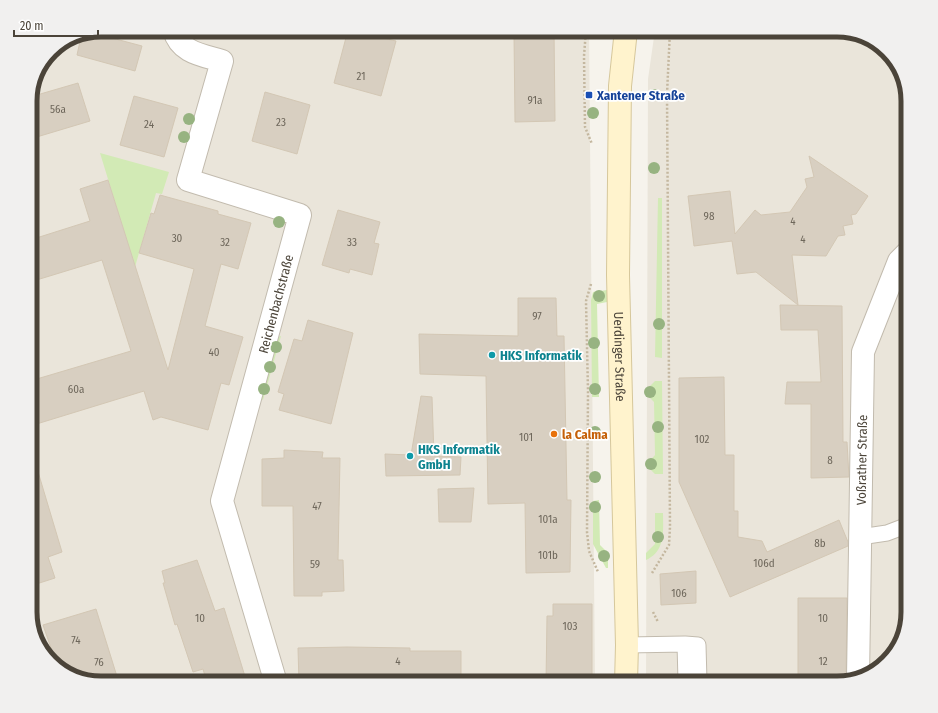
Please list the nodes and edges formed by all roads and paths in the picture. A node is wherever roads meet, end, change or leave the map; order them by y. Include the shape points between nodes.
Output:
1 (175, 37) edge
2 (625, 37) edge
3 (670, 37) edge
4 (901, 259) edge
5 (901, 528) edge
6 (860, 537) junction
7 (652, 580) dead end
8 (653, 604) dead end
9 (627, 645) junction
10 (667, 645) junction
11 (858, 673) edge
12 (274, 676) edge
13 (626, 676) edge
14 (693, 676) edge

1 - 12 street, Reichenbachstraße via 187,50 222,61 188,180 300,215 222,501
2 - 9 main road, Uerdinger Straße via 620,86 618,275
3 - 7 path via 667,94 670,527 669,545 652,572
4 - 6 street, Voßrather Straße via 863,352
5 - 6 lane via 887,533
6 - 11 street, Voßrather Straße
8 - 10 path via 653,612
9 - 10 lane
9 - 13 main road, Uerdinger Straße
10 - 14 lane via 698,645

